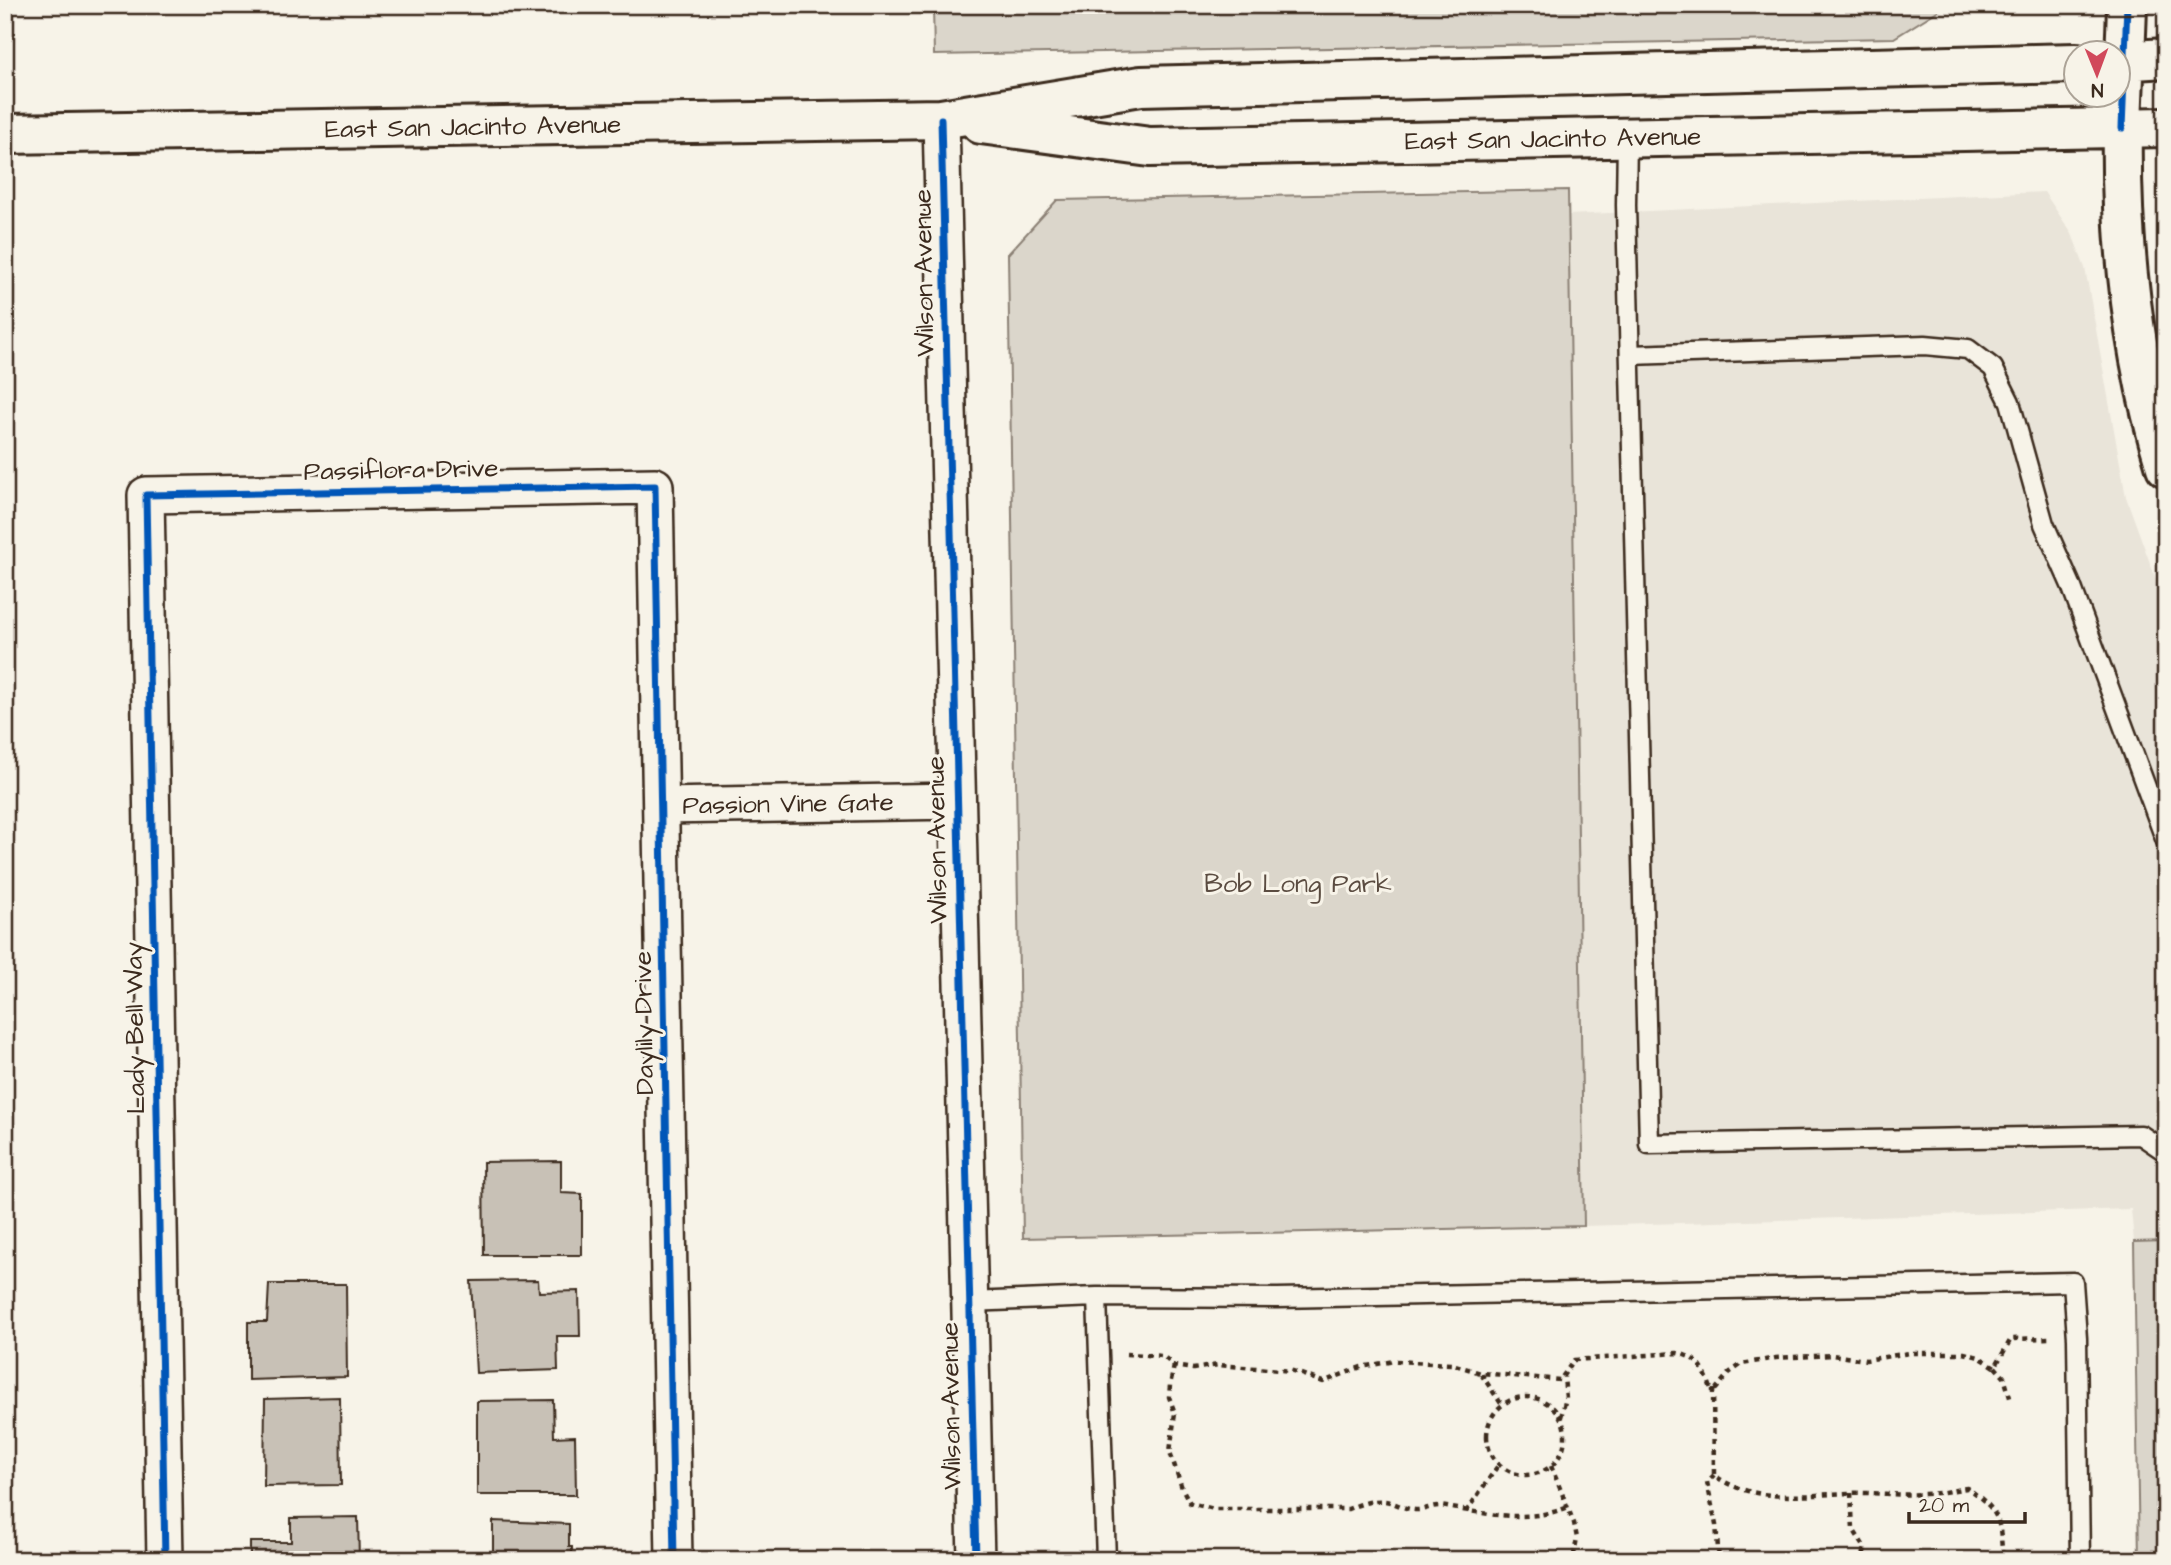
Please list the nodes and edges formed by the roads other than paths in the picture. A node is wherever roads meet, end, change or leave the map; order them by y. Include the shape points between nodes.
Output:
1 (2127, 5) edge
2 (2124, 38) edge
3 (2166, 58) edge
4 (2132, 60) edge
5 (2062, 63) edge
6 (2122, 108) edge
7 (941, 118) junction
8 (2166, 127) edge
9 (2122, 128) junction
10 (5, 134) edge
11 (1627, 138) junction
12 (1630, 355) junction
13 (2166, 467) edge
14 (655, 486) joint
15 (146, 495) joint
16 (957, 801) junction
17 (661, 806) junction
18 (2166, 841) edge
19 (2166, 1152) edge
20 (1097, 1297) junction
21 (969, 1302) junction
22 (165, 1560) edge
23 (674, 1560) edge
24 (976, 1560) edge
25 (1106, 1560) edge
26 (2080, 1560) edge

1 - 2 main road
3 - 4 main road
5 - 7 main road, East San Jacinto Avenue via 1141,86
6 - 9 main road
7 - 10 main road, East San Jacinto Avenue
7 - 11 main road, East San Jacinto Avenue via 1150,147
7 - 16 street, Wilson Avenue
8 - 9 main road, East San Jacinto Avenue
9 - 11 main road, East San Jacinto Avenue
9 - 13 main road via 2131,294 2147,398
11 - 12 lane
12 - 18 lane via 1925,345 1968,349 1993,369 2010,402 2044,524
12 - 19 lane via 1649,1144 2141,1135
14 - 15 street, Passiflora Drive
14 - 17 street, Daylily Drive
15 - 22 street, Lady Bell Way
16 - 17 street, Passion Vine Gate
16 - 21 street, Wilson Avenue
17 - 23 street, Daylily Drive
20 - 21 lane
20 - 25 lane
20 - 26 lane via 1292,1298 2073,1282
21 - 24 street, Wilson Avenue

